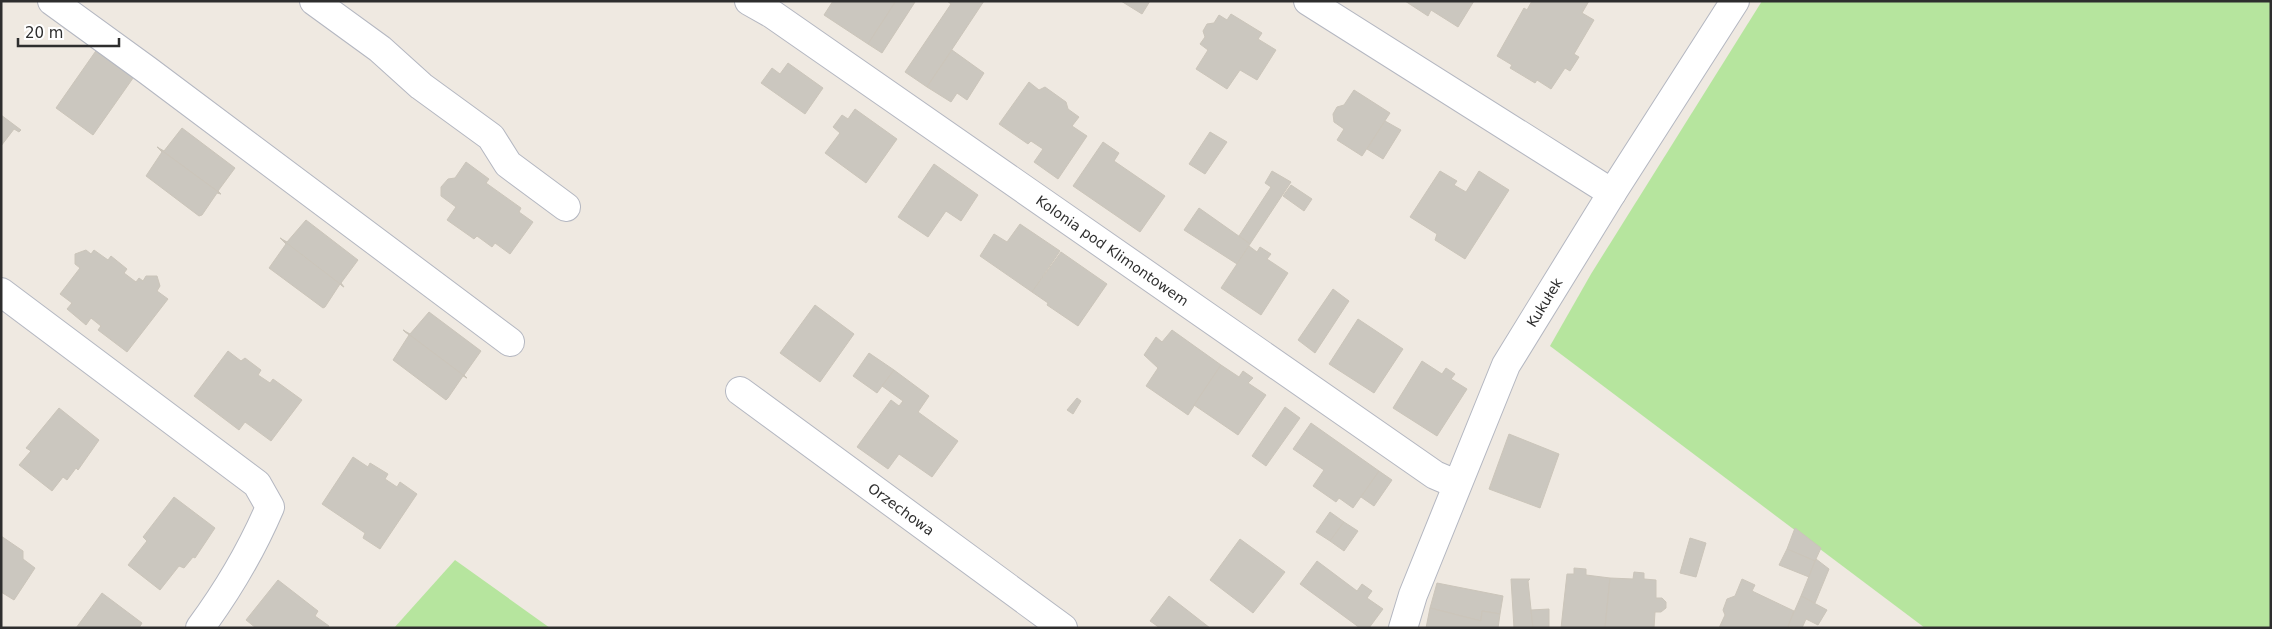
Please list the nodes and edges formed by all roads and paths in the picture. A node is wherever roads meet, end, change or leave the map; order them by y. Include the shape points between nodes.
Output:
1 (52, 1) edge
2 (314, 1) edge
3 (1308, 1) edge
4 (1735, 1) edge
5 (760, 8) edge
6 (1612, 192) junction
7 (566, 207) dead end
8 (1, 292) edge
9 (510, 342) dead end
10 (740, 391) dead end
11 (1456, 484) junction
12 (200, 628) edge
13 (1063, 628) edge
14 (1403, 628) edge

1 - 9 street
2 - 7 street via 490,137 508,164
3 - 6 street
4 - 6 street, Kukułek
5 - 11 street, Kolonia pod Klimontowem via 1435,475
6 - 11 street, Kukułek via 1506,365
8 - 12 street via 257,484 270,506 252,546
10 - 13 street, Orzechowa
11 - 14 street, Kukułek

